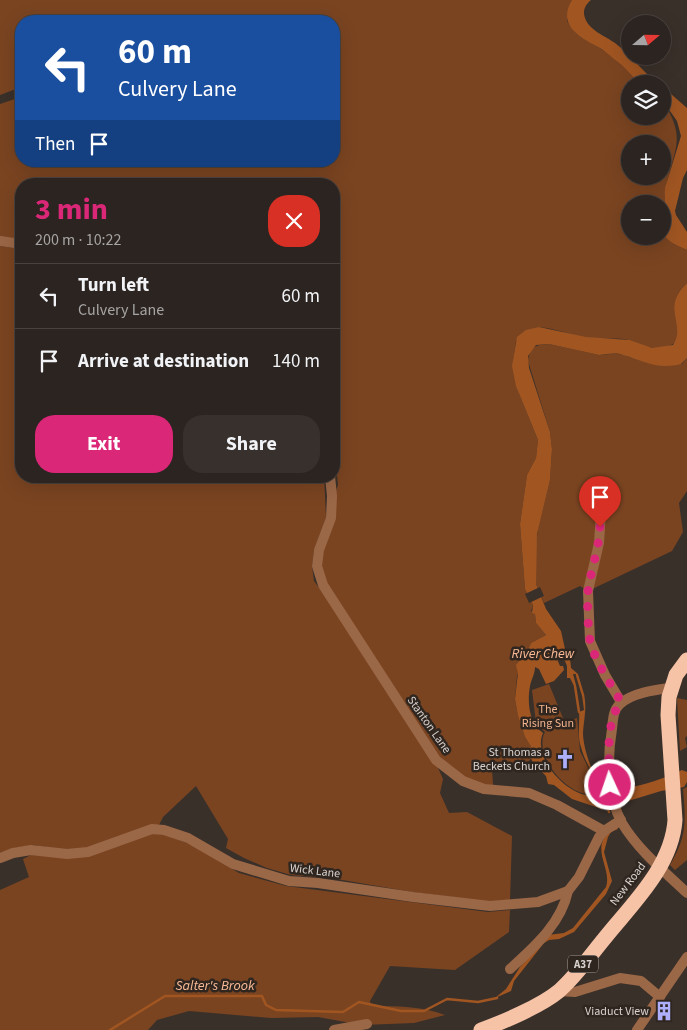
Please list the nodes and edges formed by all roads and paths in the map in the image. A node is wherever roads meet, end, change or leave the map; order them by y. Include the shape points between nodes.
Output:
1 (0, 242) edge
2 (15, 243) edge
3 (331, 483) edge
4 (601, 512) dead end
5 (687, 660) edge
6 (670, 688) junction
7 (621, 702) junction
8 (621, 820) junction
9 (604, 831) junction
10 (0, 858) edge
11 (659, 867) junction
12 (568, 891) junction
13 (687, 893) edge
14 (687, 957) edge
15 (510, 969) dead end
16 (558, 991) junction
17 (660, 997) junction
18 (368, 1024) dead end
19 (334, 1030) edge
20 (481, 1030) edge
21 (637, 1030) edge

1 - 2 street
3 - 9 street, Stanton Lane via 331,518 317,566 322,585 436,760 463,781 484,789 528,793
4 - 7 street via 600,543 588,591 590,641
5 - 6 highway, A37
6 - 7 street via 636,695
6 - 11 highway, New Road / A37 via 668,706 675,820 673,837
7 - 8 street via 613,717 609,750 610,785
8 - 9 street
8 - 11 street
9 - 12 street
10 - 12 street, Wick Lane via 31,850 67,854 88,852 152,829 188,838 233,864 288,881 490,906 538,902
11 - 13 street
11 - 16 highway, New Road / A37 via 624,915
12 - 15 street via 564,907 547,933
14 - 17 street
16 - 17 street via 575,992 620,978 641,981
16 - 20 highway, New Road / A37
17 - 21 street
18 - 19 street

